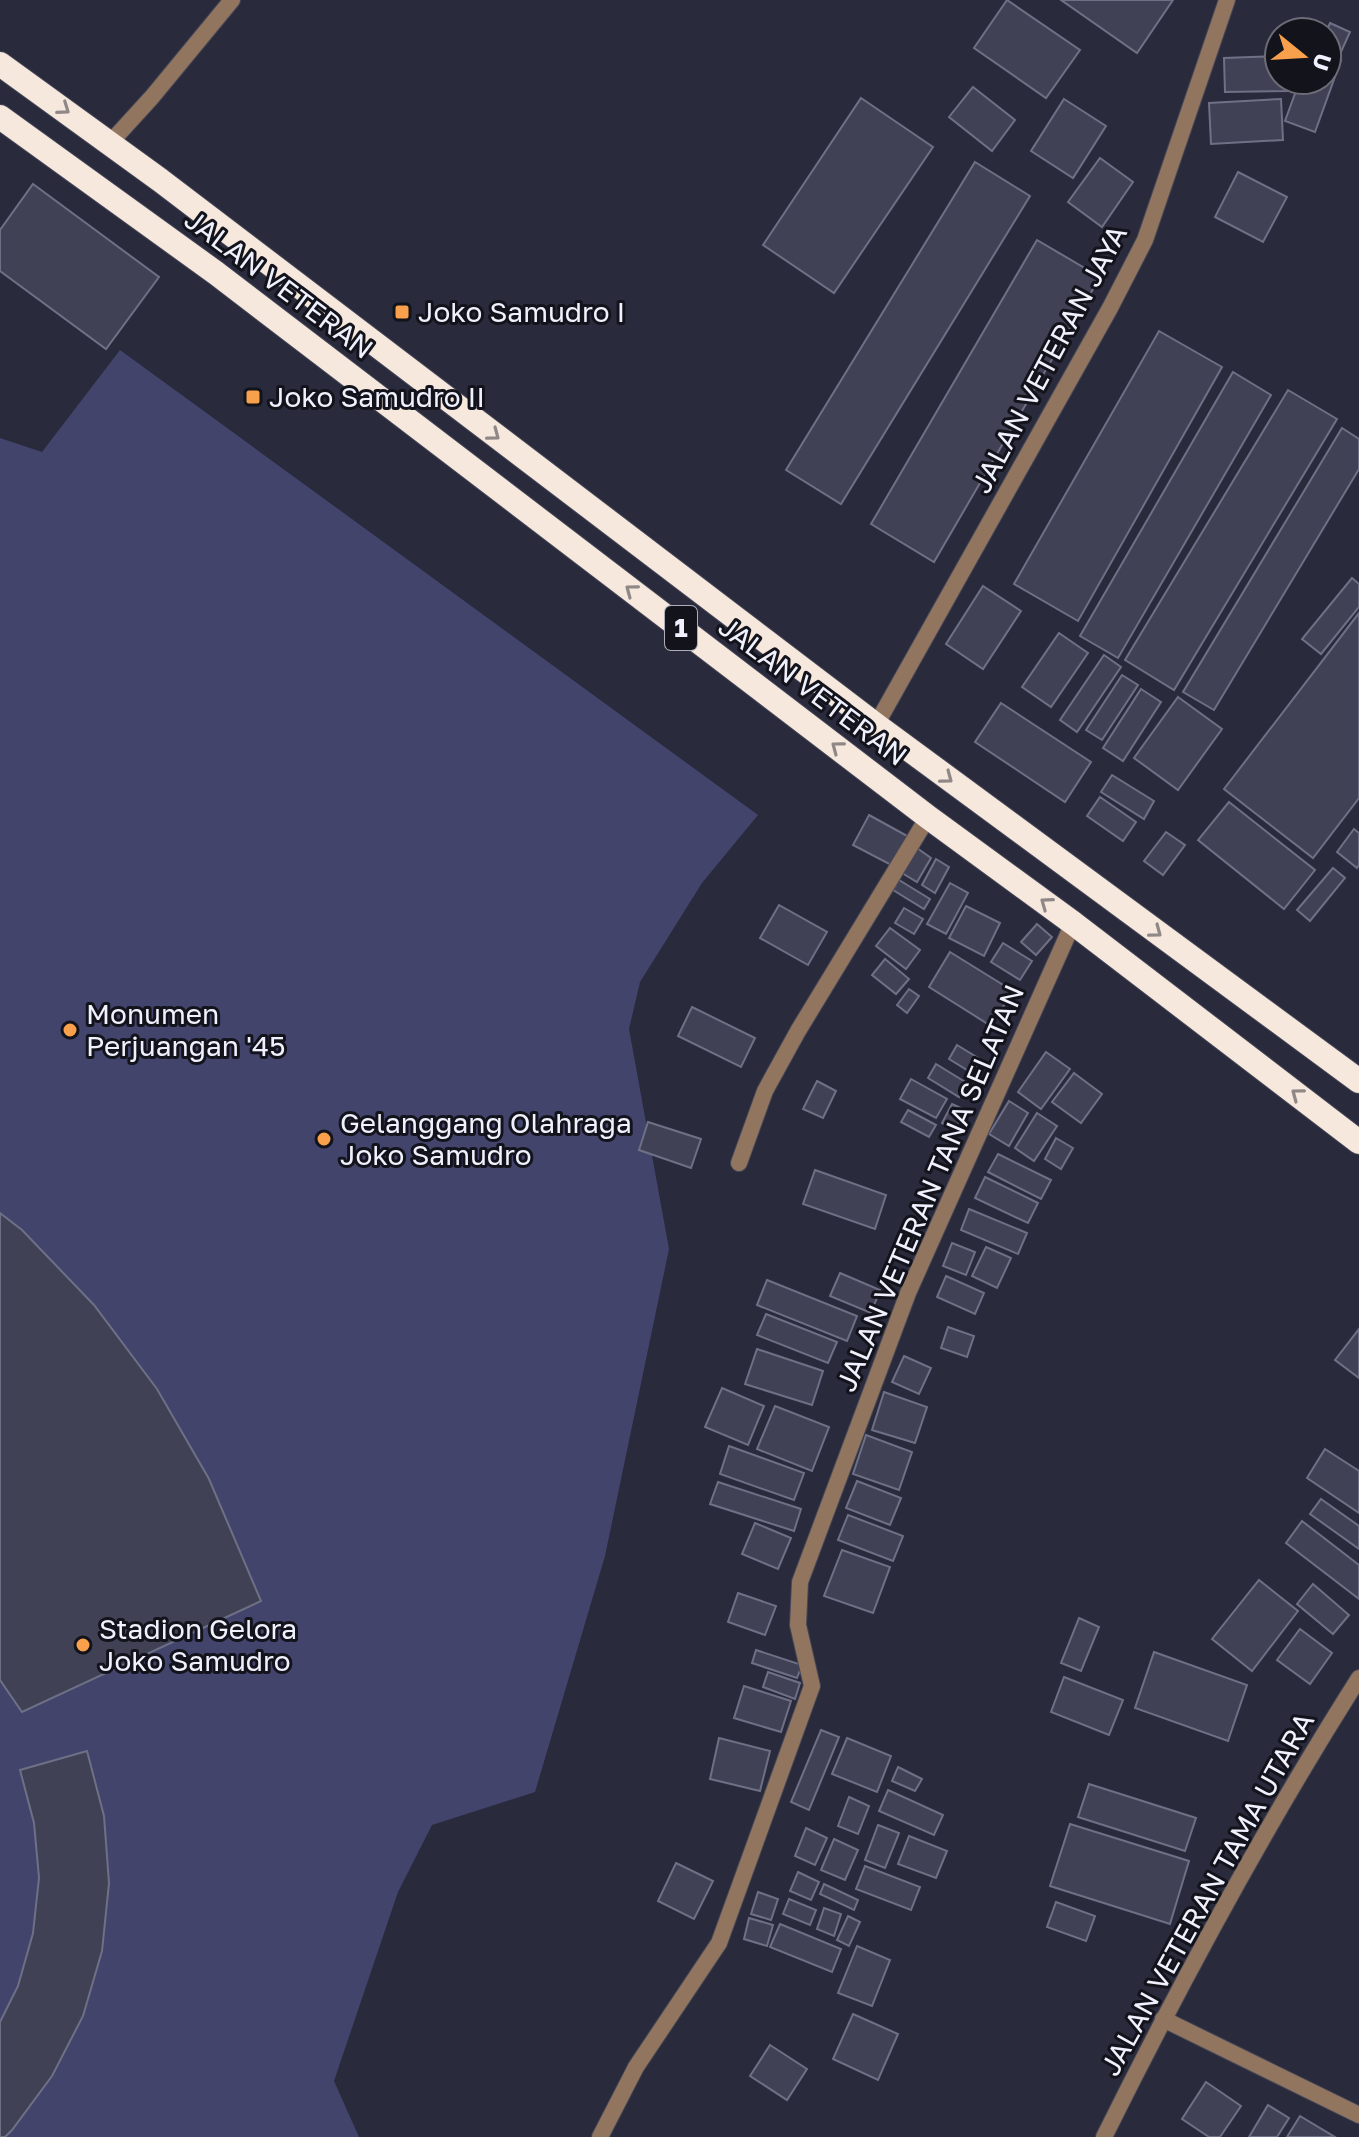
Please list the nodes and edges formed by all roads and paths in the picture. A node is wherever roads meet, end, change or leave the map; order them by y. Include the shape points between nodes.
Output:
1 (232, 0) edge
2 (1227, 0) edge
3 (0, 64) edge
4 (0, 117) edge
5 (110, 143) junction
6 (540, 470) junction
7 (515, 502) junction
8 (876, 725) junction
9 (928, 817) junction
10 (1073, 923) junction
11 (1359, 1081) edge
12 (1359, 1142) edge
13 (739, 1163) dead end
14 (1359, 1678) edge
15 (1163, 2019) junction
16 (1359, 2115) edge
17 (600, 2137) edge
18 (1104, 2137) edge

1 - 5 street
2 - 8 street, JALAN VETERAN JAYA via 1145,240
3 -> 5 highway, JALAN VETERAN / 1
4 - 7 highway, JALAN VETERAN / 1 via 216,273
5 -> 6 highway, JALAN VETERAN / 1
6 - 7 highway
6 - 8 highway, JALAN VETERAN / 1
9 -> 7 highway, JALAN VETERAN / 1
8 -> 11 highway, JALAN VETERAN / 1
10 -> 9 highway, JALAN VETERAN / 1
9 - 13 street via 765,1091
12 -> 10 highway, JALAN VETERAN / 1
10 - 17 street, JALAN VETERAN TANA SELATAN via 908,1293 800,1582 798,1625 812,1686 719,1943 636,2067
14 - 15 street, JALAN VETERAN TAMA UTARA
15 - 16 street
15 - 18 street, JALAN VETERAN TAMA UTARA

